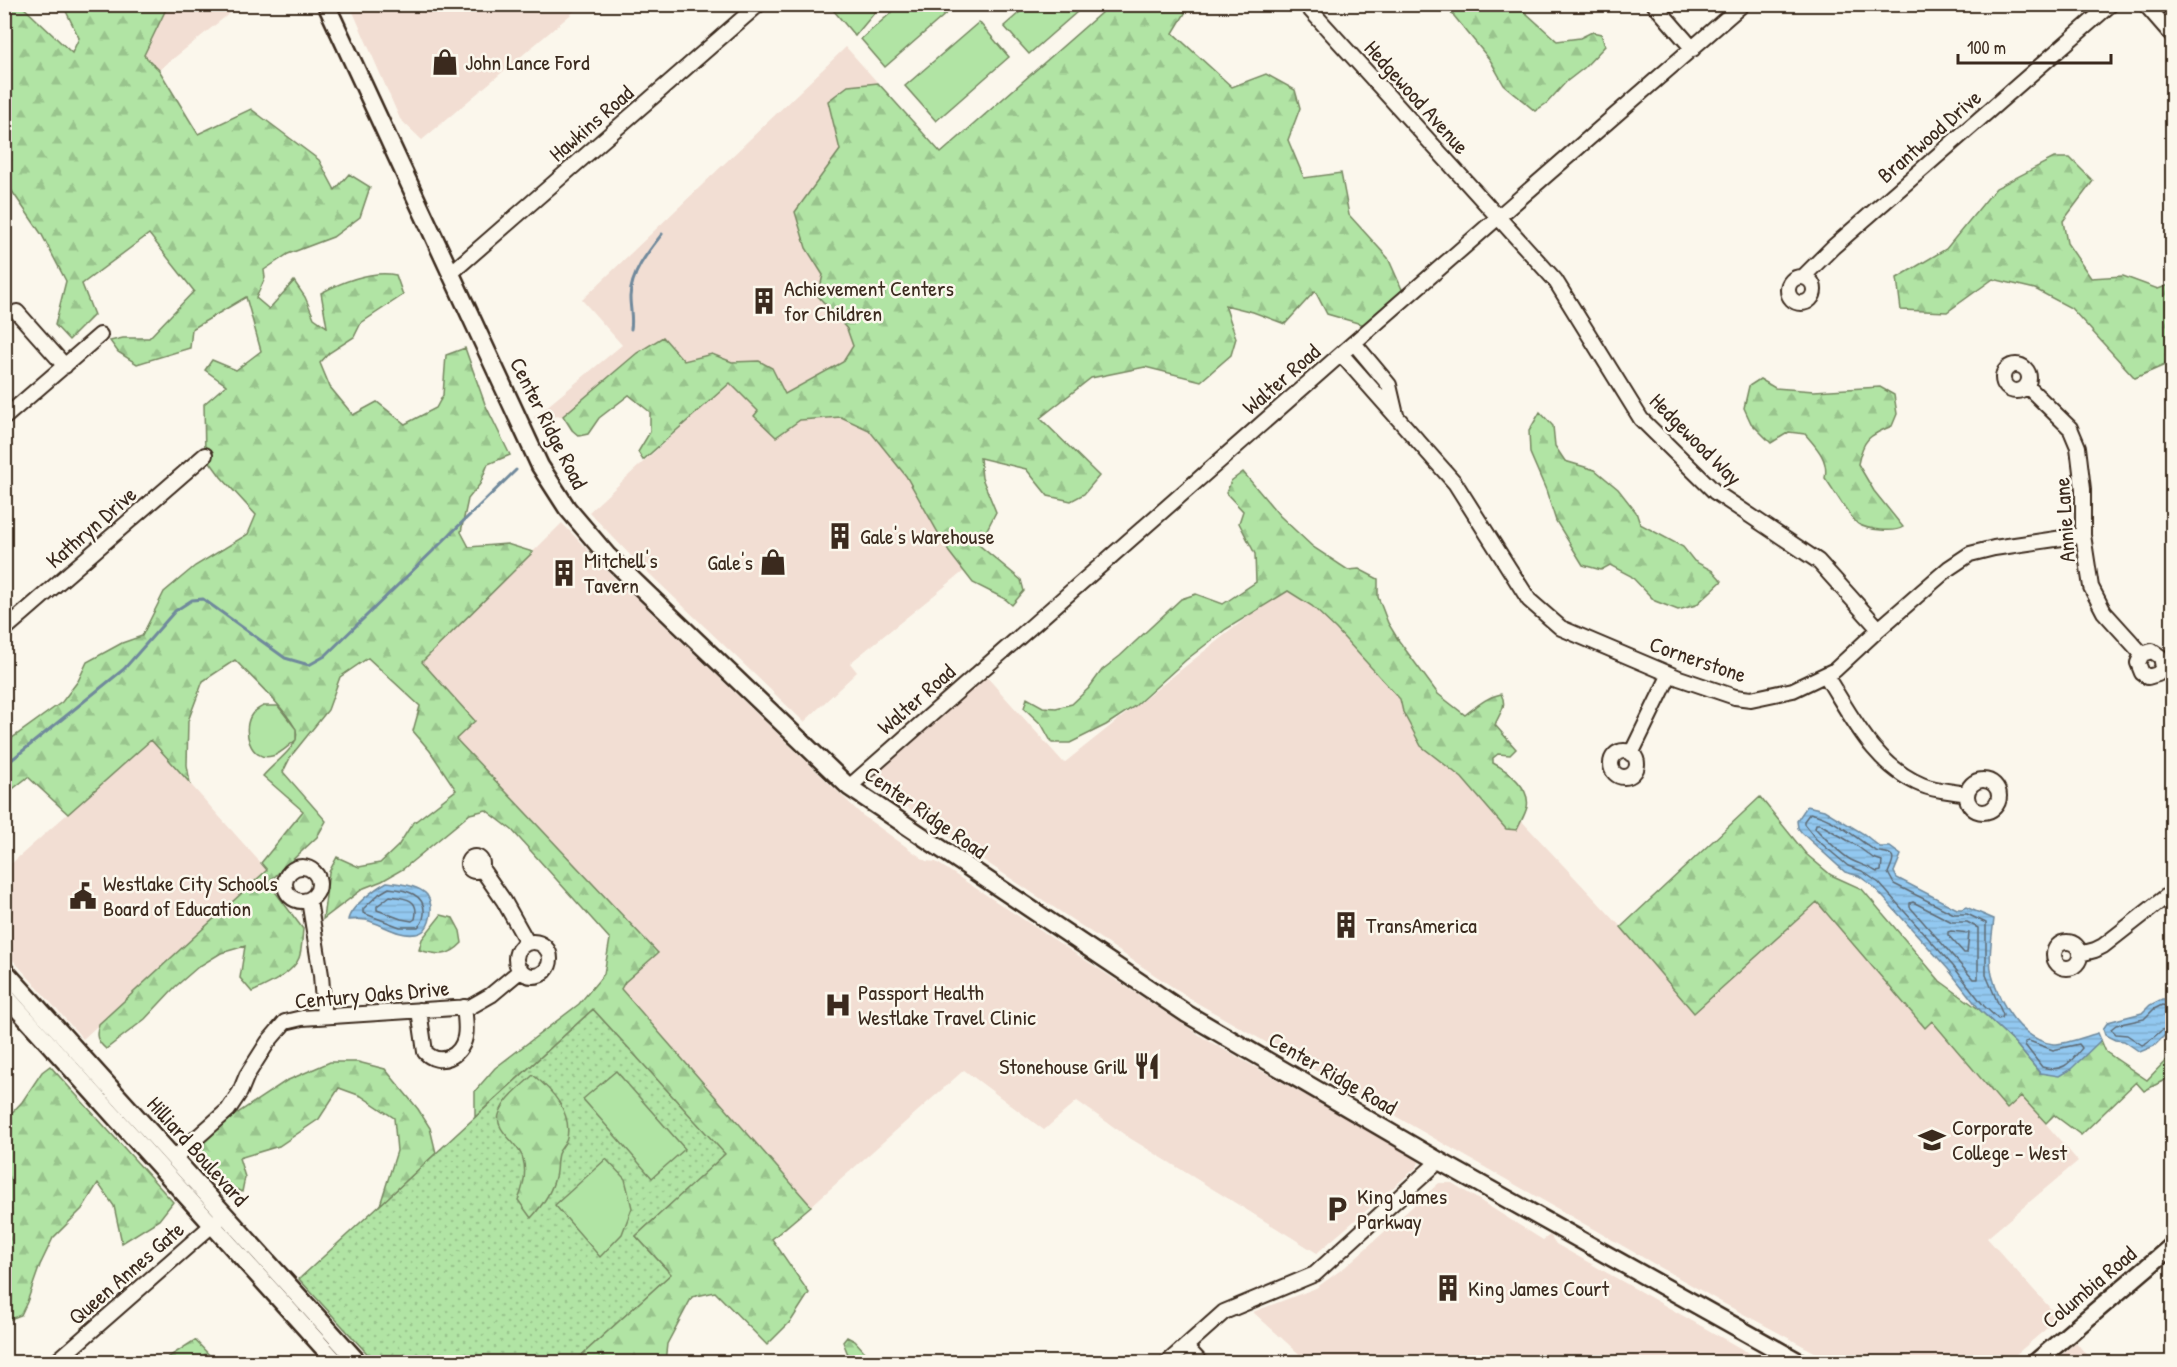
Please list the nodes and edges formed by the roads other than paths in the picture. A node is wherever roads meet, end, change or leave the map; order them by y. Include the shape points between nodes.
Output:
1 (326, 4) edge
2 (759, 4) edge
3 (1305, 4) edge
4 (1654, 4) edge
5 (1743, 4) edge
6 (2111, 4) edge
7 (2145, 4) edge
8 (2172, 35) edge
9 (1693, 49) junction
10 (1497, 218) junction
11 (451, 273) junction
12 (1803, 277) dead end
13 (17, 312) dead end
14 (100, 335) dead end
15 (1354, 343) junction
16 (1341, 354) junction
17 (65, 366) junction
18 (2027, 386) dead end
19 (1397, 417) junction
20 (4, 418) edge
21 (205, 455) dead end
22 (2083, 535) junction
23 (1879, 629) junction
24 (4, 630) edge
25 (2142, 654) dead end
26 (1670, 674) junction
27 (1826, 676) junction
28 (1630, 754) dead end
29 (849, 787) junction
30 (1967, 794) dead end
31 (481, 868) dead end
32 (2172, 892) edge
33 (309, 900) dead end
34 (527, 942) junction
35 (2080, 954) dead end
36 (4, 970) edge
37 (521, 970) junction
38 (4, 994) edge
39 (465, 1007) junction
40 (419, 1010) junction
41 (324, 1016) junction
42 (174, 1158) junction
43 (1439, 1161) junction
44 (218, 1220) junction
45 (2172, 1246) edge
46 (1186, 1347) junction
47 (56, 1362) edge
48 (336, 1362) edge
49 (358, 1362) edge
50 (1168, 1362) edge
51 (1200, 1362) edge
52 (1798, 1362) edge
53 (2036, 1362) edge

1 - 11 main road, Center Ridge Road
2 - 11 street, Hawkins Road
3 - 10 street, Hedgewood Avenue
4 - 9 street
5 - 9 street, Walter Road
6 - 12 street, Brantwood Drive
7 - 8 street
9 - 10 street, Walter Road
10 - 15 street, Walter Road
10 - 23 street, Hedgewood Way via 1555,280 1641,420 1715,492 1818,561
11 - 29 main road, Center Ridge Road via 540,466 581,525 607,555
13 - 17 street
14 - 17 street
15 - 16 street, Walter Road
15 - 19 street, Cornerstone via 1389,385
16 - 19 street, Cornerstone
16 - 29 street, Walter Road
17 - 20 street
18 - 22 street, Annie Lane via 2070,428 2078,447
19 - 26 street, Cornerstone via 1455,483 1540,612 1561,628
21 - 24 street, Kathryn Drive
22 - 23 street, Cornerstone via 1970,555 1949,568
22 - 25 street, Annie Lane via 2091,587 2104,612
23 - 27 street, Cornerstone
26 - 27 street, Cornerstone via 1751,699 1777,695
26 - 28 street
27 - 30 street via 1885,763 1924,786
29 - 43 main road, Center Ridge Road via 1186,1014
31 - 34 street
32 - 35 street via 2103,946
33 - 41 street
34 - 37 street via 519,949 516,960
34 - 37 street via 541,943 551,958 542,974 529,976
36 - 42 main road, Hilliard Boulevard
37 - 39 street, Century Oaks Drive via 491,995
38 - 44 main road, Hilliard Boulevard
39 - 40 street, Century Oaks Drive
39 - 40 street via 465,1037 456,1053 442,1060 425,1052
40 - 41 street, Century Oaks Drive
41 - 42 street, Century Oaks Drive via 285,1022 268,1042 228,1110
42 - 44 main road, Hilliard Boulevard
43 - 46 street via 1315,1274 1224,1312
43 - 52 main road, Center Ridge Road
44 - 47 street, Queen Annes Gate
44 - 48 main road, Hilliard Boulevard
44 - 49 main road, Hilliard Boulevard
45 - 53 main road, Columbia Road
46 - 50 street
46 - 51 street

